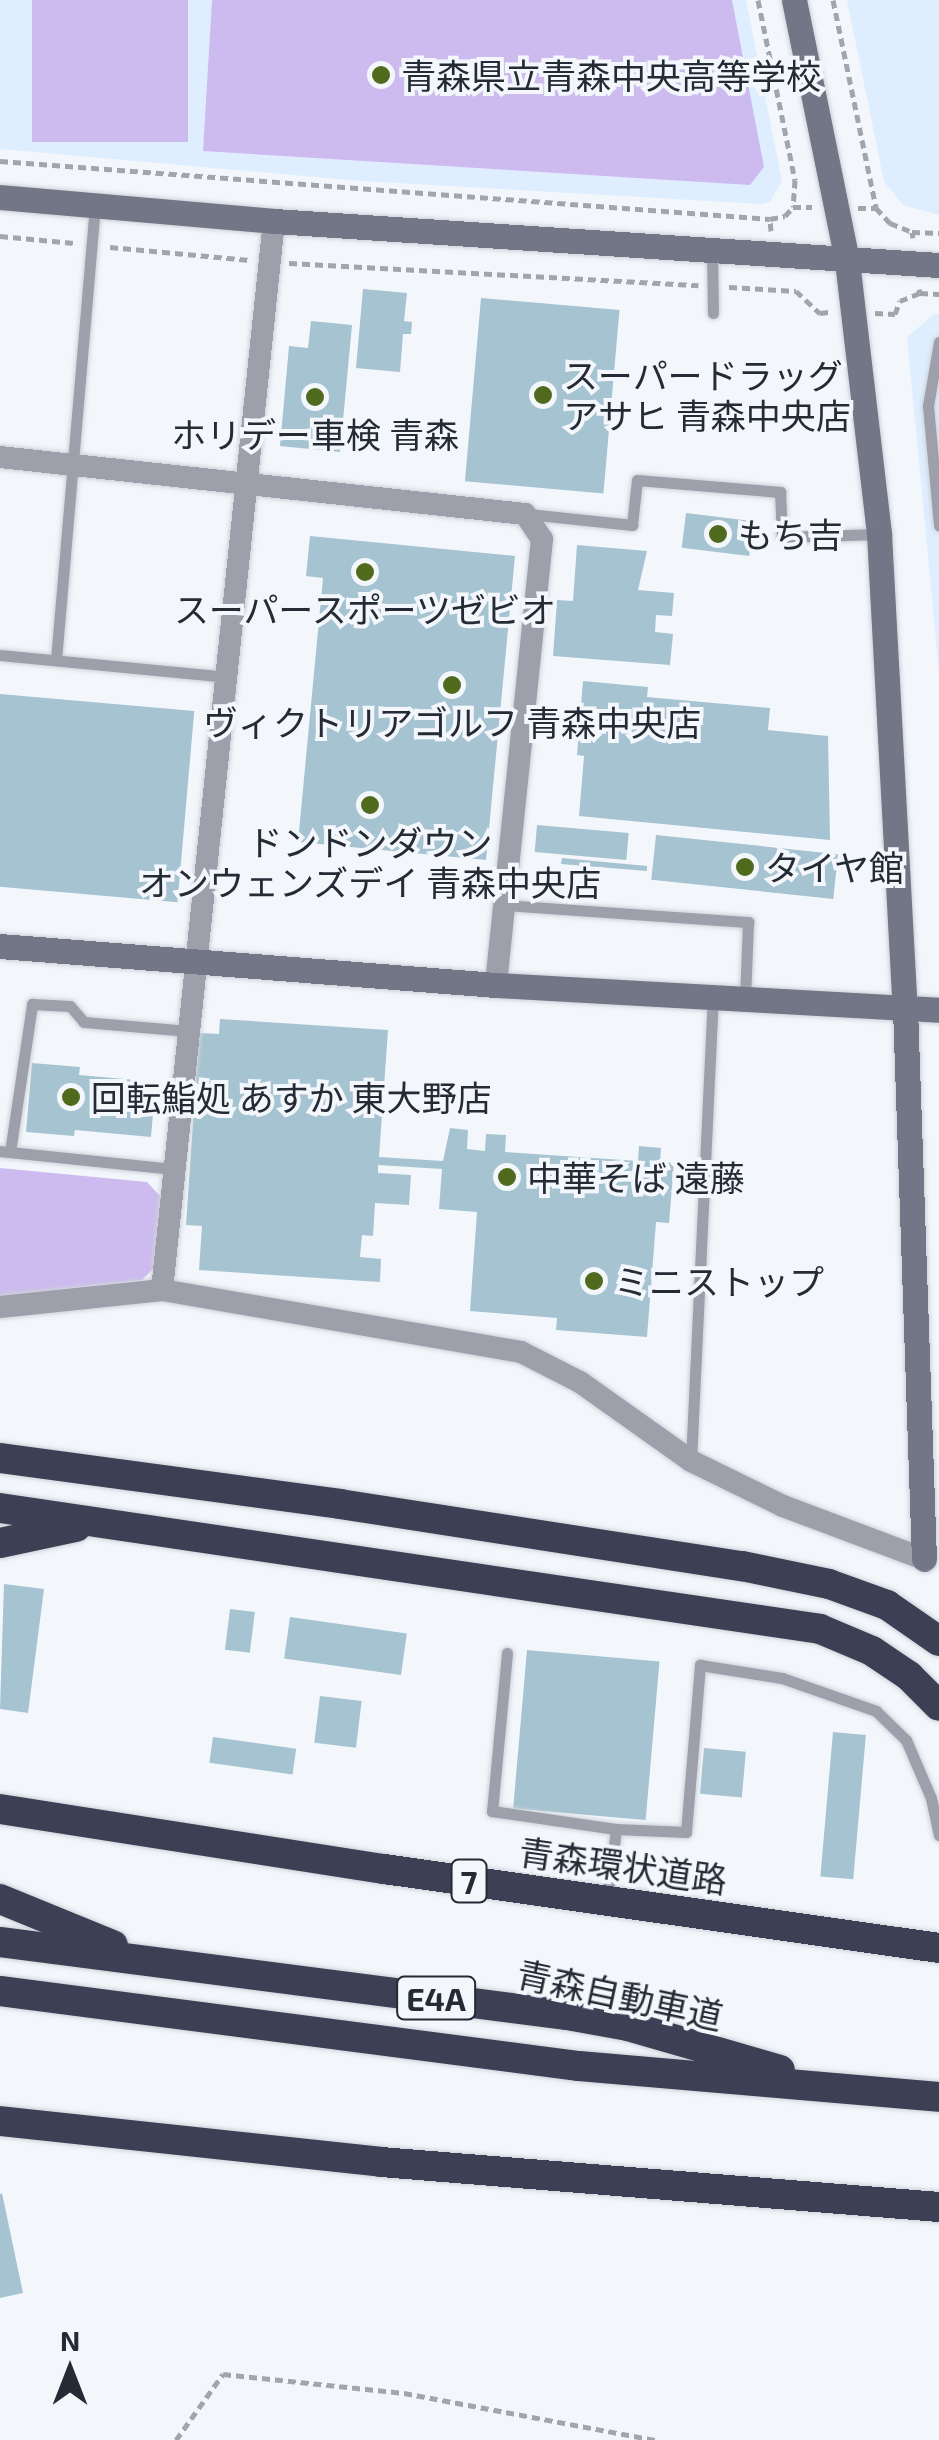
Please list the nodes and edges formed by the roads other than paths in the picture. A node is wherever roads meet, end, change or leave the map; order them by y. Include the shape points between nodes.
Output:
1 (794, 0) edge
2 (0, 196) edge
3 (94, 205) junction
4 (274, 221) junction
5 (712, 250) junction
6 (848, 261) junction
7 (939, 265) edge
8 (713, 314) dead end
9 (939, 342) edge
10 (0, 457) edge
11 (73, 465) junction
12 (247, 482) junction
13 (525, 514) junction
14 (939, 525) edge
15 (879, 534) junction
16 (0, 655) edge
17 (56, 660) junction
18 (228, 677) junction
19 (504, 905) junction
20 (0, 946) edge
21 (196, 963) junction
22 (496, 985) junction
23 (713, 997) junction
24 (745, 999) junction
25 (904, 1008) junction
26 (939, 1010) edge
27 (190, 1031) junction
28 (5, 1152) edge
29 (175, 1168) junction
30 (162, 1290) junction
31 (0, 1307) edge
32 (0, 1458) edge
33 (691, 1461) junction
34 (0, 1478) edge
35 (145, 1480) junction
36 (0, 1508) edge
37 (94, 1523) junction
38 (0, 1542) edge
39 (924, 1559) joint
40 (939, 1641) edge
41 (507, 1653) dead end
42 (939, 1706) edge
43 (0, 1809) edge
44 (616, 1829) junction
45 (939, 1835) edge
46 (0, 1899) edge
47 (607, 1901) junction
48 (0, 1942) edge
49 (939, 1948) edge
50 (171, 1966) junction
51 (0, 1995) edge
52 (865, 2090) junction
53 (939, 2097) edge
54 (0, 2121) edge
55 (939, 2207) edge

1 - 6 street
2 - 3 street
3 - 4 street
3 - 11 lane
4 - 5 street
4 - 12 street
5 - 6 street
5 - 8 lane
6 - 7 street
6 - 15 street
9 - 14 lane via 928,406
10 - 11 street
11 - 12 street
11 - 17 lane
12 - 13 street
12 - 18 street
13 - 15 lane via 632,525 637,480 780,492 782,536
13 - 19 street via 542,539
15 - 25 street
16 - 17 lane
17 - 18 lane
18 - 21 street
19 - 22 street
19 - 24 lane via 748,922
20 - 21 street
21 - 22 street
21 - 27 street
22 - 23 street
23 - 24 street
23 - 33 lane
24 - 25 street
25 - 26 street
25 - 39 street
27 - 28 lane via 84,1022 70,1006 32,1004
27 - 29 street
28 - 29 lane
29 - 30 street
30 - 31 street
30 - 33 street via 521,1352 580,1382
32 - 35 highway
33 - 39 street via 783,1506
34 - 35 highway
35 - 40 highway via 359,1506 829,1584 887,1604
36 - 37 highway
37 - 38 highway
37 - 42 highway via 820,1629 872,1651
41 - 44 lane via 492,1811
43 - 47 highway, 青森環状道路 / 7
44 - 45 lane via 686,1832 700,1665 782,1678 876,1711 906,1740
44 - 47 lane
46 - 50 highway
47 - 49 highway, 青森環状道路 / 7
48 - 50 highway, 青森自動車道 / E4A
50 - 52 highway, 青森自動車道 / E4A via 567,2015
51 - 52 highway, 青森自動車道 / E4A via 578,2066
52 - 53 highway, 青森自動車道 / E4A
54 - 55 highway via 381,2162

